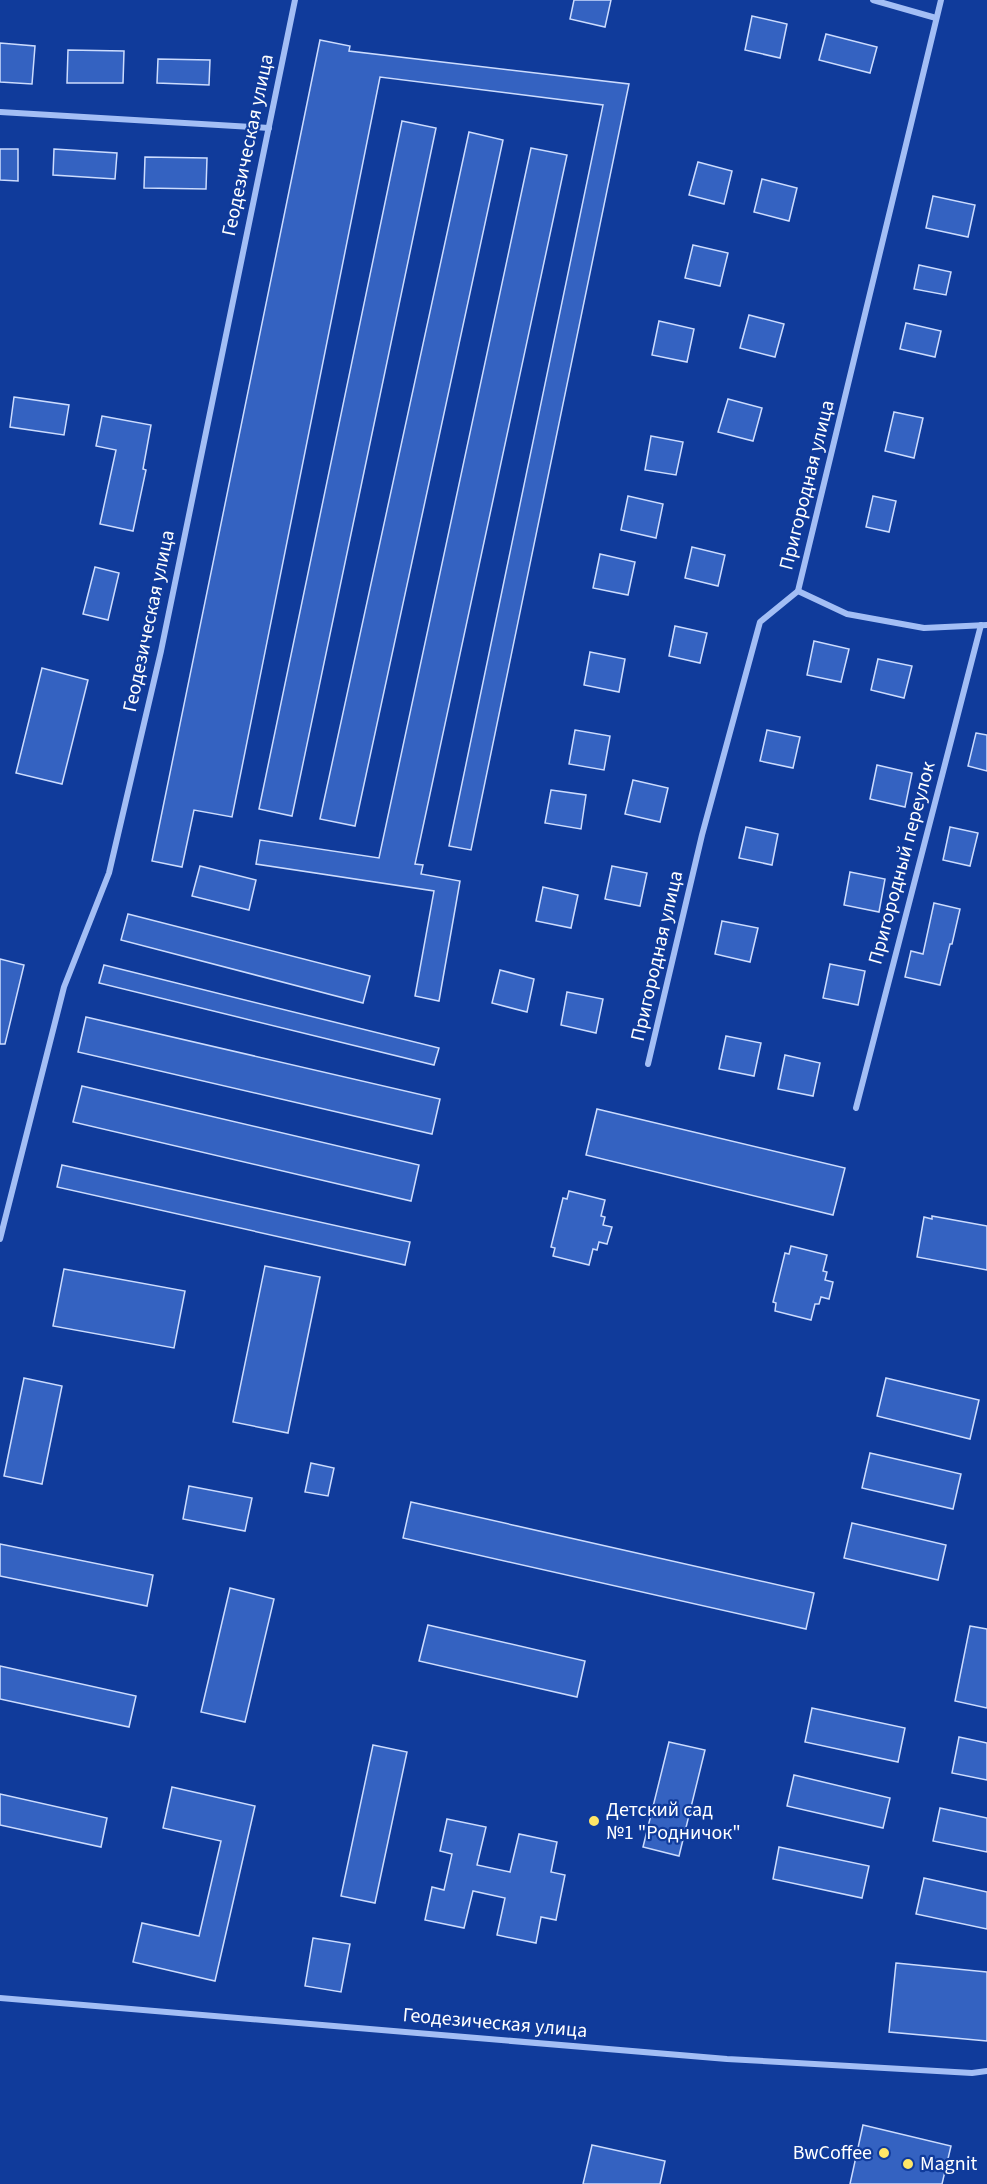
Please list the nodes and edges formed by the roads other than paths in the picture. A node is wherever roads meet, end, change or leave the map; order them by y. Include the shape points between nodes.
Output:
1 (295, 0) edge
2 (873, 0) edge
3 (941, 0) edge
4 (936, 18) junction
5 (0, 112) edge
6 (269, 128) junction
7 (798, 591) junction
8 (984, 625) edge
9 (648, 1064) dead end
10 (856, 1108) dead end
11 (0, 1239) edge
12 (0, 1998) edge
13 (987, 2071) edge

1 - 6 street, Геодезическая улица
2 - 4 street
3 - 4 street, Пригородная улица
4 - 7 street, Пригородная улица
5 - 6 street
6 - 11 street, Геодезическая улица via 162,651 112,862 64,987
7 - 8 street via 847,614 924,628
7 - 9 street, Пригородная улица via 760,622 702,835
8 - 10 street, Пригородный переулок
12 - 13 street, Геодезическая улица via 728,2059

